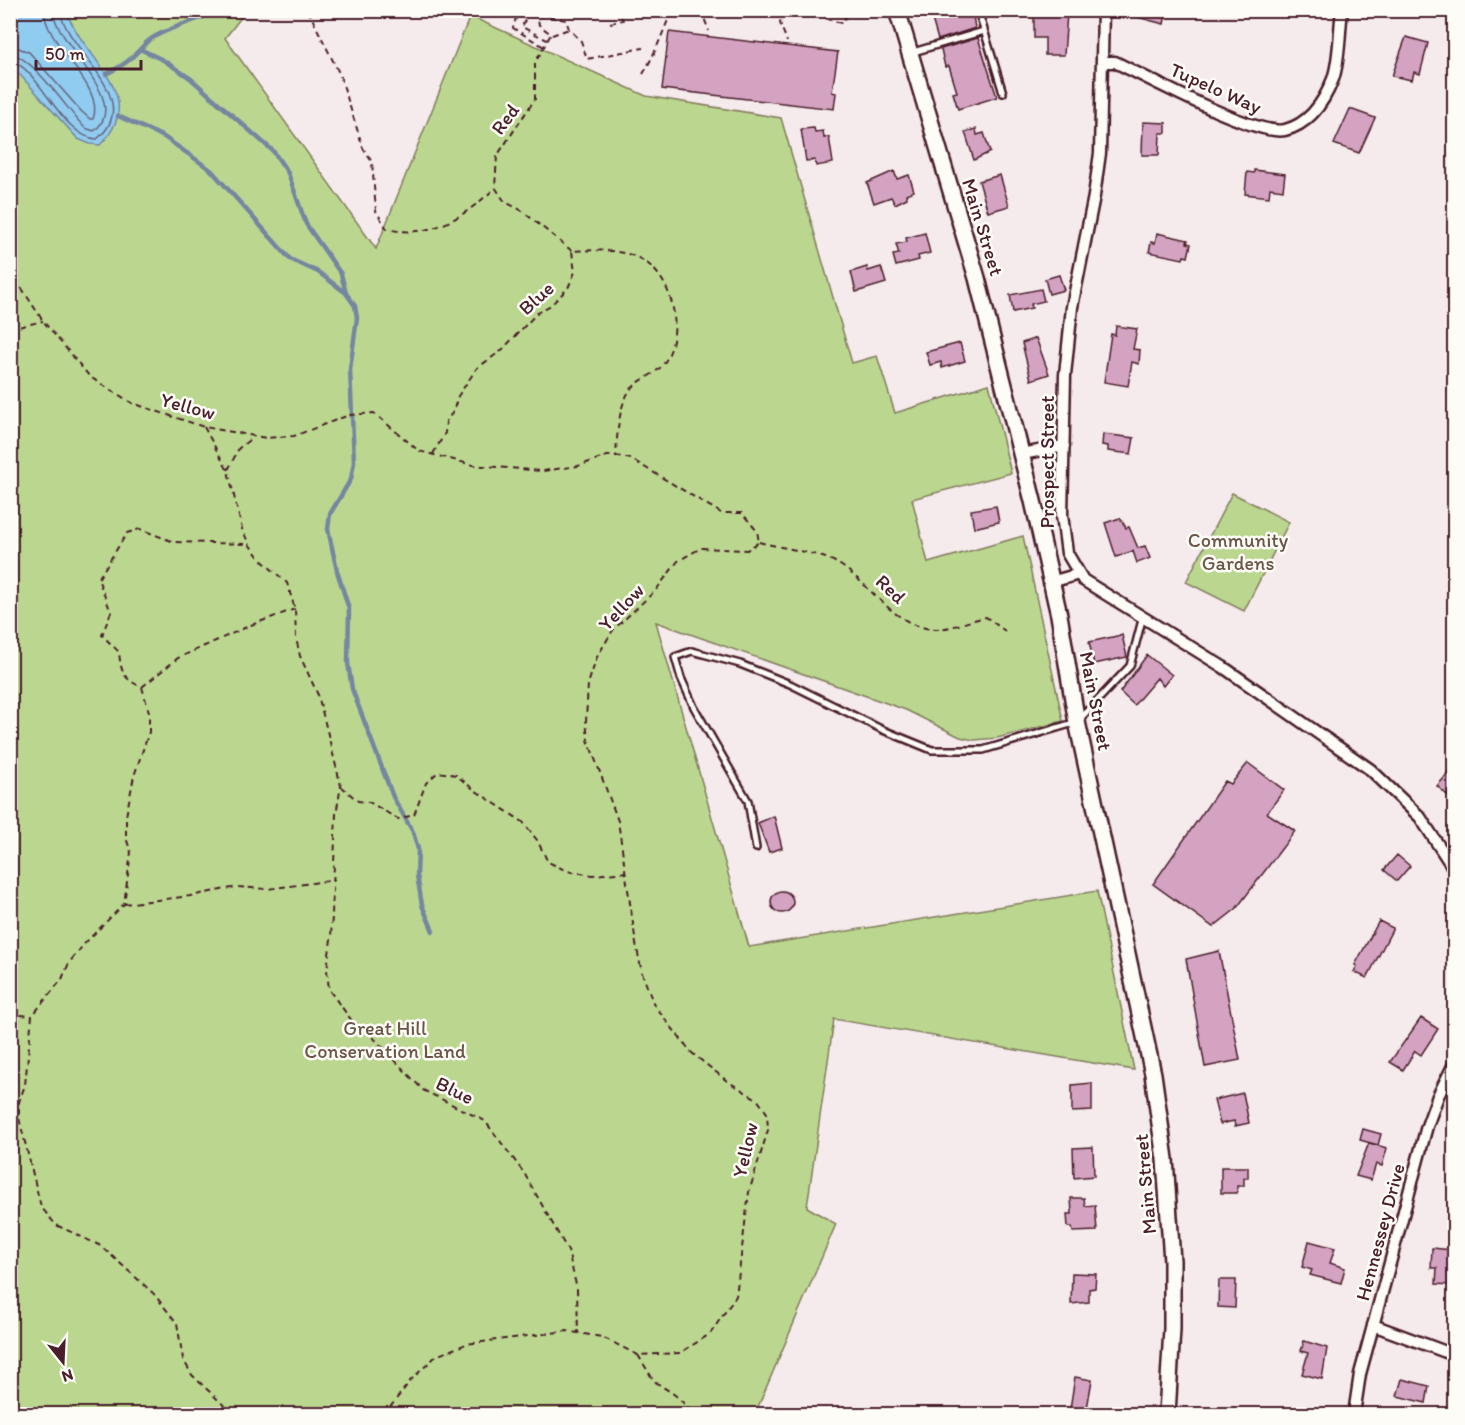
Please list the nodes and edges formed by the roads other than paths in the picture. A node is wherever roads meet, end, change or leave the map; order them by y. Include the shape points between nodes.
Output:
1 (897, 10) edge
2 (978, 10) edge
3 (1103, 10) edge
4 (1342, 10) edge
5 (984, 31) junction
6 (909, 53) junction
7 (1103, 62) junction
8 (1003, 93) dead end
9 (1064, 446) junction
10 (1022, 454) junction
11 (1079, 574) junction
12 (1051, 582) junction
13 (1143, 616) junction
14 (1077, 722) junction
15 (756, 848) dead end
16 (1455, 869) edge
17 (1455, 1064) edge
18 (1373, 1324) junction
19 (1455, 1355) edge
20 (1167, 1414) edge
21 (1354, 1414) edge

1 - 6 main road, Main Street
2 - 5 lane
3 - 7 street, Prospect Street
4 - 7 street, Tupelo Way via 1334,77 1320,104 1302,124 1282,131 1255,127 1115,62
5 - 6 lane
5 - 8 lane
6 - 10 main road, Main Street via 977,278
7 - 9 street, Prospect Street via 1100,153 1072,307 1065,375
9 - 10 street
9 - 11 street, Prospect Street via 1062,515 1067,553
10 - 12 main road, Main Street
11 - 12 street
11 - 13 street, Prospect Street
12 - 14 main road, Main Street
13 - 14 lane via 1130,666
13 - 16 street, Prospect Street via 1371,770 1420,817
14 - 15 lane via 983,750 932,750 740,664 692,651 675,657 694,707 748,801
14 - 20 main road, Main Street via 1160,1117 1172,1261
17 - 18 street, Hennessey Drive via 1427,1126
18 - 19 street
18 - 21 street, Hennessey Drive

